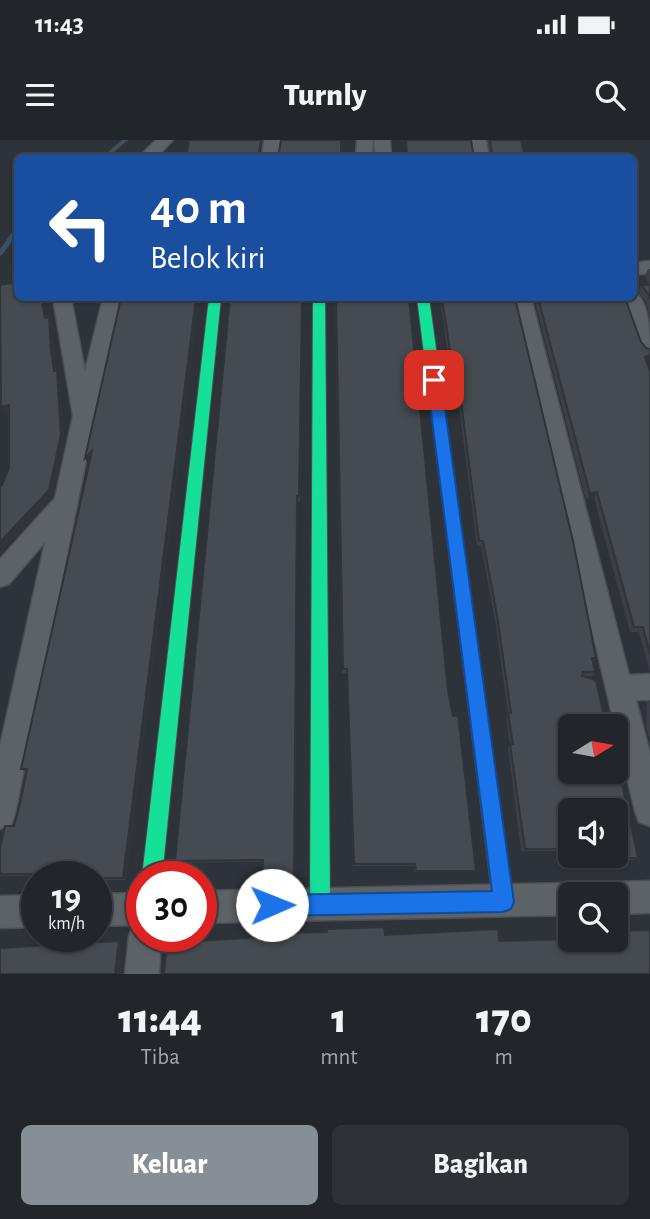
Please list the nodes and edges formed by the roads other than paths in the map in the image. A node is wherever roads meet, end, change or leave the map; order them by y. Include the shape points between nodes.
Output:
1 (167, 140) edge
2 (151, 154) edge
3 (63, 301) edge
4 (111, 301) edge
5 (215, 301) edge
6 (319, 301) edge
7 (423, 301) edge
8 (523, 301) edge
9 (632, 301) edge
10 (650, 347) edge
11 (83, 421) junction
12 (66, 502) junction
13 (0, 576) edge
14 (650, 687) edge
15 (618, 688) junction
16 (10, 721) edge
17 (650, 811) edge
18 (0, 814) edge
19 (154, 861) edge
20 (650, 897) edge
21 (628, 898) edge
22 (558, 900) edge
23 (503, 902) junction
24 (320, 904) junction
25 (217, 907) edge
26 (21, 911) edge
27 (0, 912) edge
28 (144, 952) edge
29 (142, 974) edge

1 - 2 street
3 - 11 street
4 - 11 street
5 - 19 street
6 - 24 street
7 - 23 street
8 - 15 street
9 - 10 street
11 - 12 street
12 - 13 street
12 - 16 street
14 - 15 street
15 - 17 street
16 - 18 street
20 - 21 street
22 - 23 street
23 - 24 street
24 - 25 street
26 - 27 street
28 - 29 street

